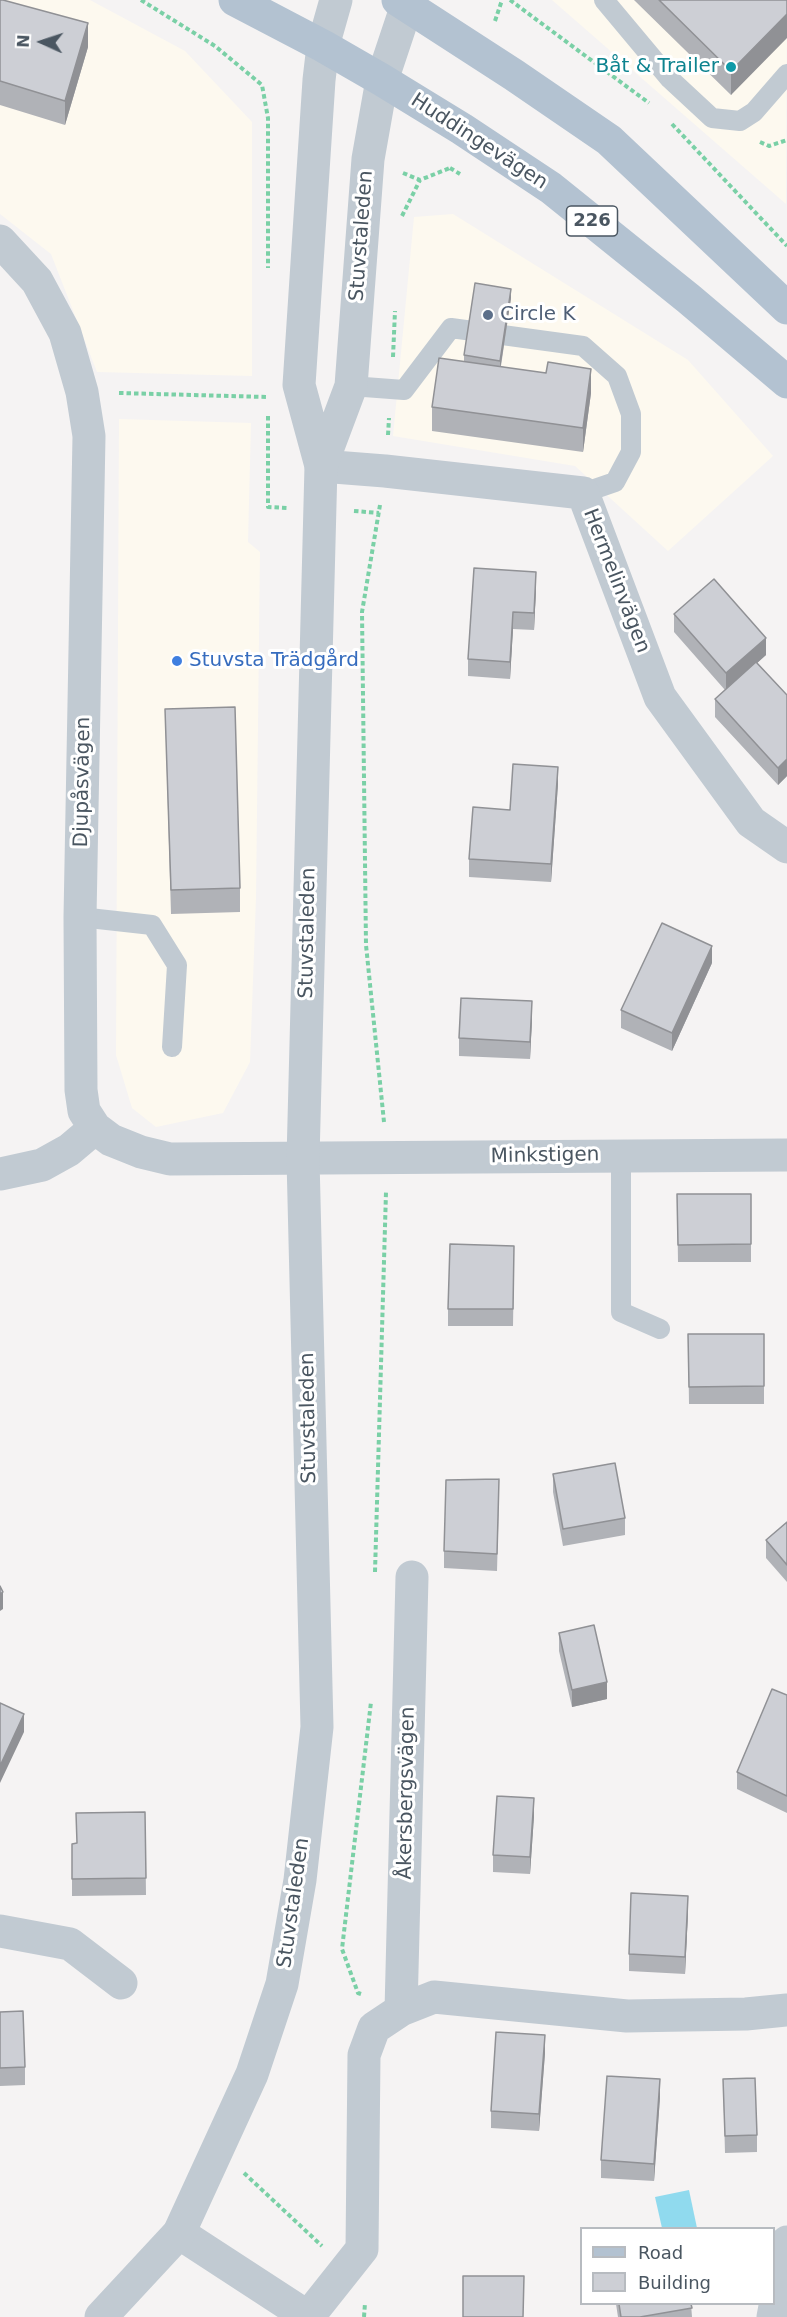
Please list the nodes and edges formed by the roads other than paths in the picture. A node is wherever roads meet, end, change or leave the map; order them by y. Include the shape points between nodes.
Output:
1 (236, 0) edge
2 (336, 0) edge
3 (604, 0) edge
4 (403, 2) edge
5 (324, 46) junction
6 (787, 74) edge
7 (382, 80) junction
8 (0, 241) edge
9 (787, 308) edge
10 (787, 382) edge
11 (351, 386) junction
12 (321, 466) junction
13 (583, 493) junction
14 (787, 847) edge
15 (80, 917) junction
16 (172, 1047) dead end
17 (95, 1128) junction
18 (621, 1155) junction
19 (787, 1155) edge
20 (303, 1159) junction
21 (0, 1174) edge
22 (660, 1329) dead end
23 (412, 1577) dead end
24 (0, 1931) edge
25 (121, 1983) dead end
26 (401, 2010) junction
27 (787, 2010) edge
28 (179, 2233) junction
29 (787, 2242) edge
30 (101, 2317) edge
31 (308, 2317) edge
32 (773, 2317) edge

1 - 5 main road, Huddingevägen / 226
2 - 5 street, Stuvstaleden
3 - 6 lane via 670,80 712,118 740,121 754,112
4 - 7 street, Stuvstaleden
4 - 9 main road via 609,140
5 - 7 main road, Huddingevägen / 226
5 - 12 street, Stuvstaleden via 299,385
7 - 10 main road, Huddingevägen / 226 via 550,188
7 - 11 street, Stuvstaleden via 368,159
8 - 15 street, Djupåsvägen via 37,280 65,333 82,392 89,436
11 - 12 street, Stuvstaleden
11 - 13 lane via 404,390 451,328 583,346 617,376 631,414 631,452 615,482
12 - 13 street, Hermelinvägen
12 - 20 street, Stuvstaleden
13 - 14 street, Hermelinvägen via 660,697 751,822
15 - 16 lane via 152,925 177,965
15 - 17 street, Djupåsvägen via 81,1090 84,1111
17 - 20 street via 111,1140 170,1159
17 - 21 street via 69,1150 42,1165
18 - 19 street, Minkstigen
18 - 20 street, Minkstigen
18 - 22 lane via 621,1312
20 - 28 street, Stuvstaleden via 317,1727 300,1880 282,1984 256,2063
23 - 26 street, Åkersbergsvägen
24 - 25 street via 70,1944
26 - 27 street via 434,1997 627,2016
26 - 31 street via 374,2028 364,2055 362,2249
28 - 30 street, Stuvstaleden
28 - 31 street
29 - 32 street

